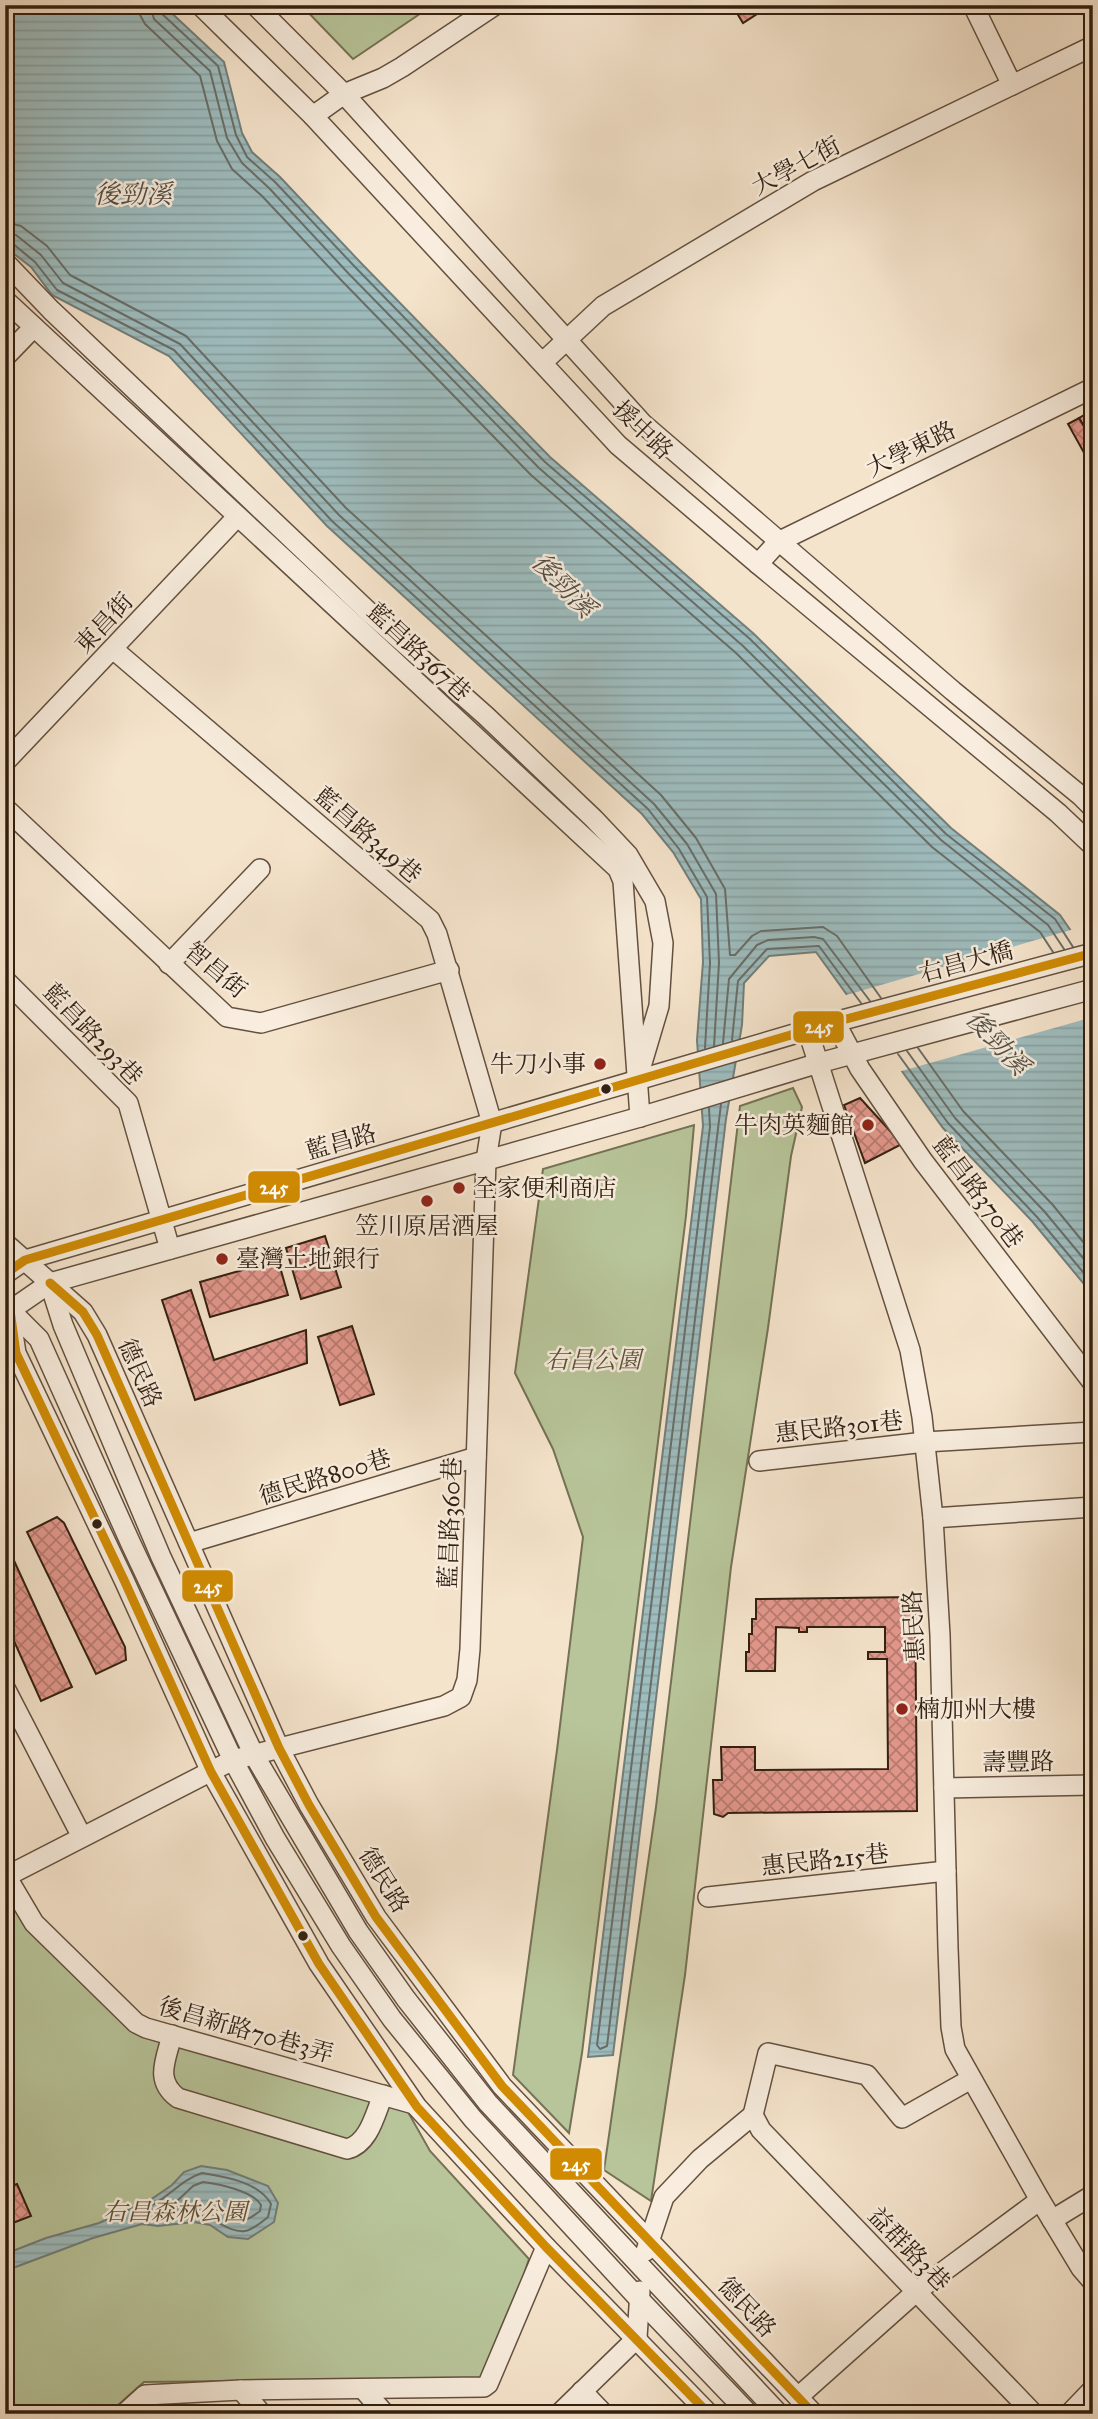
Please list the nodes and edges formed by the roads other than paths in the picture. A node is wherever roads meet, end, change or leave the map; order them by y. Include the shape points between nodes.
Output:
1 (200, 5) edge
2 (255, 5) edge
3 (495, 5) edge
4 (973, 5) edge
5 (1090, 5) edge
6 (1093, 11) edge
7 (1093, 46) edge
8 (1012, 85) junction
9 (344, 94) junction
10 (313, 116) junction
11 (5, 261) edge
12 (5, 300) edge
13 (34, 327) junction
14 (568, 340) junction
15 (5, 357) edge
16 (543, 362) junction
17 (1093, 388) edge
18 (237, 517) junction
19 (778, 542) junction
20 (758, 565) junction
21 (113, 649) junction
22 (5, 762) edge
23 (5, 808) edge
24 (1093, 808) edge
25 (1093, 846) edge
26 (260, 869) dead end
27 (1093, 953) edge
28 (169, 964) junction
29 (449, 970) junction
30 (5, 980) edge
31 (1093, 989) edge
32 (844, 1020) junction
33 (808, 1031) junction
34 (861, 1051) junction
35 (819, 1063) junction
36 (637, 1080) junction
37 (640, 1117) junction
38 (492, 1123) junction
39 (486, 1160) junction
40 (162, 1220) junction
41 (5, 1243) edge
42 (170, 1249) junction
43 (25, 1260) junction
44 (5, 1274) edge
45 (50, 1283) junction
46 (7, 1308) edge
47 (1093, 1383) edge
48 (1093, 1432) edge
49 (925, 1442) junction
50 (476, 1457) junction
51 (759, 1461) dead end
52 (1093, 1507) edge
53 (933, 1518) junction
54 (189, 1543) junction
55 (5, 1688) edge
56 (279, 1748) junction
57 (254, 1755) junction
58 (233, 1760) junction
59 (211, 1772) junction
60 (1093, 1785) edge
61 (944, 1788) junction
62 (82, 1837) junction
63 (946, 1871) junction
64 (6, 1875) edge
65 (708, 1896) dead end
66 (172, 2035) junction
67 (971, 2079) junction
68 (383, 2095) junction
69 (414, 2104) junction
70 (753, 2115) junction
71 (1093, 2194) edge
72 (1040, 2200) junction
73 (1052, 2220) junction
74 (649, 2239) junction
75 (546, 2247) junction
76 (643, 2269) junction
77 (1093, 2282) edge
78 (917, 2291) junction
79 (639, 2299) junction
80 (637, 2338) junction
81 (363, 2389) junction
82 (1093, 2389) edge
83 (241, 2390) junction
84 (582, 2391) junction
85 (798, 2397) junction
86 (124, 2414) edge
87 (262, 2414) edge
88 (385, 2414) edge
89 (559, 2414) edge
90 (604, 2414) edge
91 (709, 2414) edge
92 (749, 2414) edge
93 (779, 2414) edge
94 (814, 2414) edge
95 (1034, 2414) edge
96 (1069, 2414) edge

1 - 10 street, 援中路
2 - 9 street, 援中路
3 - 9 street via 383,78
4 - 8 street
5 - 6 street
7 - 8 street, 大學七街
8 - 14 street, 大學七街 via 813,181 603,306
9 - 10 street
9 - 14 street, 援中路
10 - 16 street, 援中路
11 - 36 street via 61,320 372,615 486,716 628,855 655,901 663,943 659,1006
12 - 13 street, 藍昌路367巷
13 - 15 street
13 - 18 street, 藍昌路367巷
14 - 16 street, 大學七街
14 - 19 street, 援中路 via 642,423
16 - 20 street, 援中路 via 618,444
17 - 19 street, 大學東路
18 - 21 street, 東昌街
18 - 36 street, 藍昌路367巷 via 618,869 623,881
19 - 20 street, 大學東路
19 - 24 street, 援中路
20 - 25 street, 援中路
21 - 22 street, 東昌街
21 - 29 street, 藍昌路349巷 via 429,920
23 - 28 street, 智昌街
26 - 28 street
27 - 32 street, 右昌大橋
28 - 29 street, 智昌街 via 227,1017 261,1023
29 - 38 street, 藍昌路349巷
30 - 40 street, 藍昌路293巷 via 128,1103
31 - 34 street
32 - 33 street
32 - 34 street, 藍昌路370巷
33 - 35 street, 惠民路
33 - 36 street, 藍昌路
34 - 35 street
34 - 47 street, 藍昌路370巷 via 860,1069 923,1161
35 - 37 street
35 - 49 street, 惠民路 via 910,1350
36 - 37 street, 藍昌路367巷
36 - 38 street, 藍昌路
37 - 39 street
38 - 39 street, 藍昌路360巷
38 - 40 street, 藍昌路
39 - 42 street
39 - 50 street, 藍昌路360巷
40 - 42 street, 藍昌路293巷
40 - 43 street, 藍昌路
41 - 43 street, 德民路
42 - 45 street
43 - 44 street, 藍昌路
43 - 45 street, 德民路
45 - 46 street
45 - 54 street, 德民路 via 83,1312 97,1335
45 - 57 street, 德民路 via 63,1325 161,1557
46 - 58 street via 39,1339
46 - 59 street via 16,1353
48 - 49 street, 惠民路301巷
49 - 51 street, 惠民路301巷
49 - 53 street, 惠民路
50 - 54 street, 德民路800巷
50 - 56 street, 藍昌路360巷 via 470,1649 461,1697 444,1706
52 - 53 street
53 - 61 street, 惠民路
54 - 56 street, 德民路
55 - 62 street
56 - 57 street
56 - 74 street, 德民路 via 376,1917 502,2086
57 - 58 street
57 - 76 street, 德民路 via 358,1931 406,1999 488,2103
58 - 59 street
58 - 79 street via 321,1914 392,2019 473,2119
59 - 62 street
59 - 69 street via 319,1964
60 - 61 street, 壽豐路
61 - 63 street, 惠民路
62 - 64 street
63 - 65 street, 惠民路215巷
63 - 67 street, 惠民路 via 951,2027
64 - 66 street, 後昌新路70巷3弄 via 34,1923 136,2023
66 - 68 street, 後昌新路70巷3弄
66 - 68 street via 163,2071 169,2092 178,2098 347,2149 363,2141
67 - 70 street via 902,2118 867,2075 768,2053
67 - 72 street, 惠民路
68 - 69 street, 後昌新路70巷3弄
69 - 75 street
70 - 74 street via 700,2159 664,2197
70 - 78 street, 益群路3巷 via 761,2130
71 - 73 street
72 - 73 street, 惠民路
72 - 78 street
73 - 77 street, 惠民路
74 - 76 street
74 - 85 street, 德民路
75 - 80 street
75 - 81 street via 488,2384
76 - 79 street
76 - 93 street, 德民路
78 - 85 street
78 - 95 street, 益群路3巷
79 - 80 street
79 - 92 street
80 - 84 street
80 - 91 street
81 - 83 street
81 - 88 street
82 - 96 street
83 - 86 street via 145,2395
83 - 87 street
84 - 89 street
84 - 90 street
85 - 94 street, 德民路

